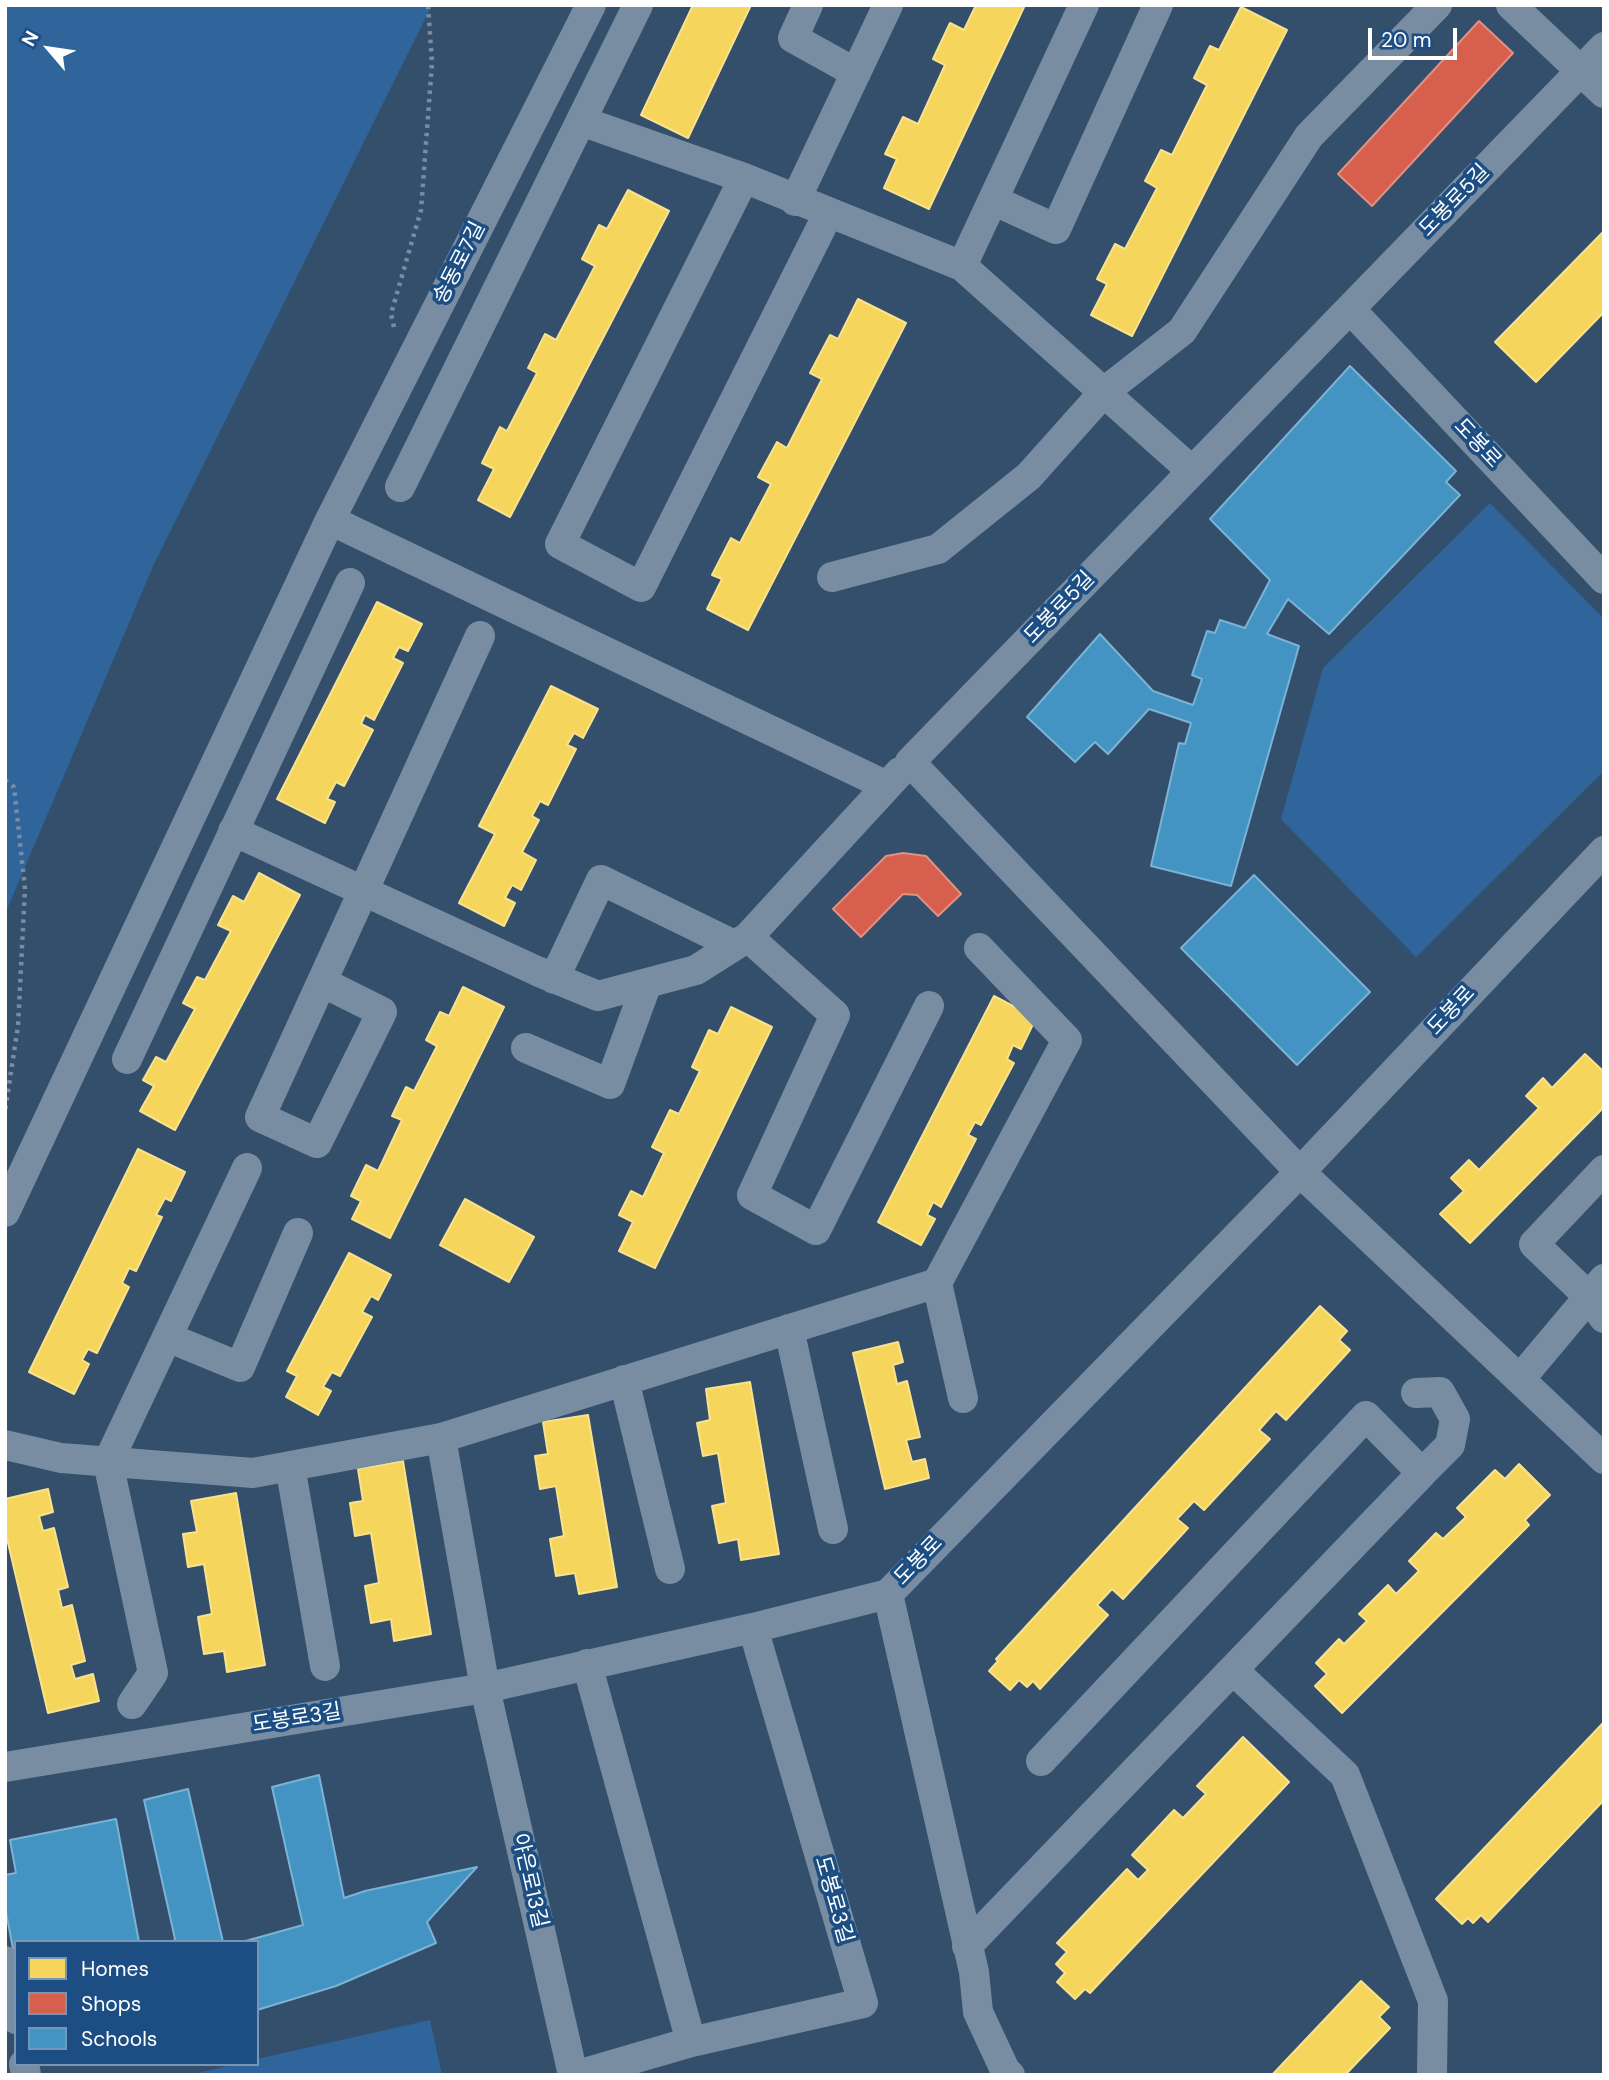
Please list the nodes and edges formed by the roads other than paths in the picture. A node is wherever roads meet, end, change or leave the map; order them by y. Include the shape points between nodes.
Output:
1 (591, 5) edge
2 (638, 5) edge
3 (808, 5) edge
4 (888, 5) edge
5 (1084, 5) edge
6 (1158, 5) edge
7 (1437, 5) edge
8 (1511, 5) edge
9 (1604, 47) edge
10 (1580, 72) junction
11 (856, 73) junction
12 (1604, 93) edge
13 (581, 121) junction
14 (744, 178) junction
15 (993, 200) junction
16 (795, 201) junction
17 (828, 214) junction
18 (962, 266) junction
19 (1350, 309) junction
20 (1104, 392) junction
21 (1192, 471) junction
22 (400, 487) dead end
23 (330, 520) junction
24 (832, 577) dead end
25 (1604, 579) edge
26 (350, 583) dead end
27 (480, 636) dead end
28 (910, 762) junction
29 (887, 786) junction
30 (233, 831) junction
31 (1604, 851) edge
32 (364, 891) junction
33 (741, 941) junction
34 (979, 948) dead end
35 (554, 979) junction
36 (322, 982) junction
37 (648, 983) junction
38 (929, 1006) dead end
39 (526, 1048) dead end
40 (127, 1059) dead end
41 (247, 1168) dead end
42 (1604, 1170) edge
43 (1300, 1172) junction
44 (5, 1212) edge
45 (298, 1233) dead end
46 (937, 1283) junction
47 (1598, 1298) edge
48 (789, 1329) junction
49 (167, 1337) junction
50 (1520, 1379) junction
51 (624, 1380) junction
52 (1416, 1393) dead end
53 (963, 1398) dead end
54 (441, 1438) junction
55 (5, 1445) edge
56 (1604, 1460) edge
57 (108, 1462) junction
58 (290, 1466) junction
59 (1422, 1473) junction
60 (833, 1530) dead end
61 (670, 1569) dead end
62 (888, 1594) junction
63 (754, 1628) junction
64 (587, 1664) junction
65 (325, 1666) dead end
66 (1233, 1670) junction
67 (485, 1688) junction
68 (132, 1704) dead end
69 (1041, 1761) dead end
70 (5, 1767) edge
71 (967, 1946) junction
72 (5, 1961) edge
73 (14, 2008) edge
74 (691, 2042) junction
75 (575, 2075) edge
76 (1010, 2075) edge
77 (1432, 2075) edge

1 - 23 street, 송동로7길
2 - 13 street
3 - 11 street via 793,38
4 - 11 street
5 - 15 street
6 - 15 street via 1056,229
7 - 20 street via 1308,136 1182,331
8 - 10 street
9 - 10 street, 도봉로5길
10 - 12 street
10 - 19 street, 도봉로5길
11 - 16 street
13 - 14 street
13 - 22 street
14 - 16 street
14 - 17 street via 560,544 641,587
15 - 18 street
16 - 17 street
17 - 18 street
18 - 20 street
19 - 21 street, 도봉로5길
19 - 25 street, 도봉로
20 - 21 street
20 - 24 street via 1029,476 938,549
21 - 28 street, 도봉로5길
23 - 29 street
23 - 44 street, 송동로7길
26 - 30 street
27 - 32 street
28 - 29 street, 도봉로5길
28 - 43 street
29 - 33 street, 도봉로5길
30 - 32 street, 도봉로5길
30 - 40 street
31 - 43 street, 도봉로
32 - 35 street, 도봉로5길
32 - 36 street
33 - 35 street via 601,880
33 - 37 street, 도봉로5길 via 695,970
33 - 38 street via 835,1015 752,1195 816,1230
34 - 46 street via 1067,1040
35 - 37 street, 도봉로5길 via 598,996
36 - 36 street via 260,1117 317,1143 382,1012
37 - 39 street via 610,1084
41 - 49 street
42 - 47 street via 1534,1244
43 - 50 street
43 - 62 street, 도봉로
45 - 49 street via 240,1367
46 - 48 street
46 - 53 street
47 - 50 street
48 - 51 street
48 - 60 street
49 - 57 street
50 - 56 street
51 - 54 street
51 - 61 street
52 - 59 street via 1440,1392 1455,1419 1450,1445
54 - 58 street
54 - 67 street, 야은로13길
55 - 57 street via 61,1458
57 - 58 street via 253,1473
57 - 68 street via 153,1673
58 - 65 street
59 - 66 street
59 - 69 street via 1366,1416
62 - 63 street, 도봉로3길
62 - 71 street, 도봉로
63 - 64 street, 도봉로3길
63 - 74 street, 도봉로3길 via 863,2003
64 - 67 street, 도봉로3길
64 - 74 street
66 - 71 street
66 - 77 street via 1345,1775 1433,2001
67 - 70 street, 도봉로3길
67 - 75 street, 야은로13길
71 - 76 street, 도봉로 via 978,2012
72 - 73 street
74 - 75 street, 도봉로3길

